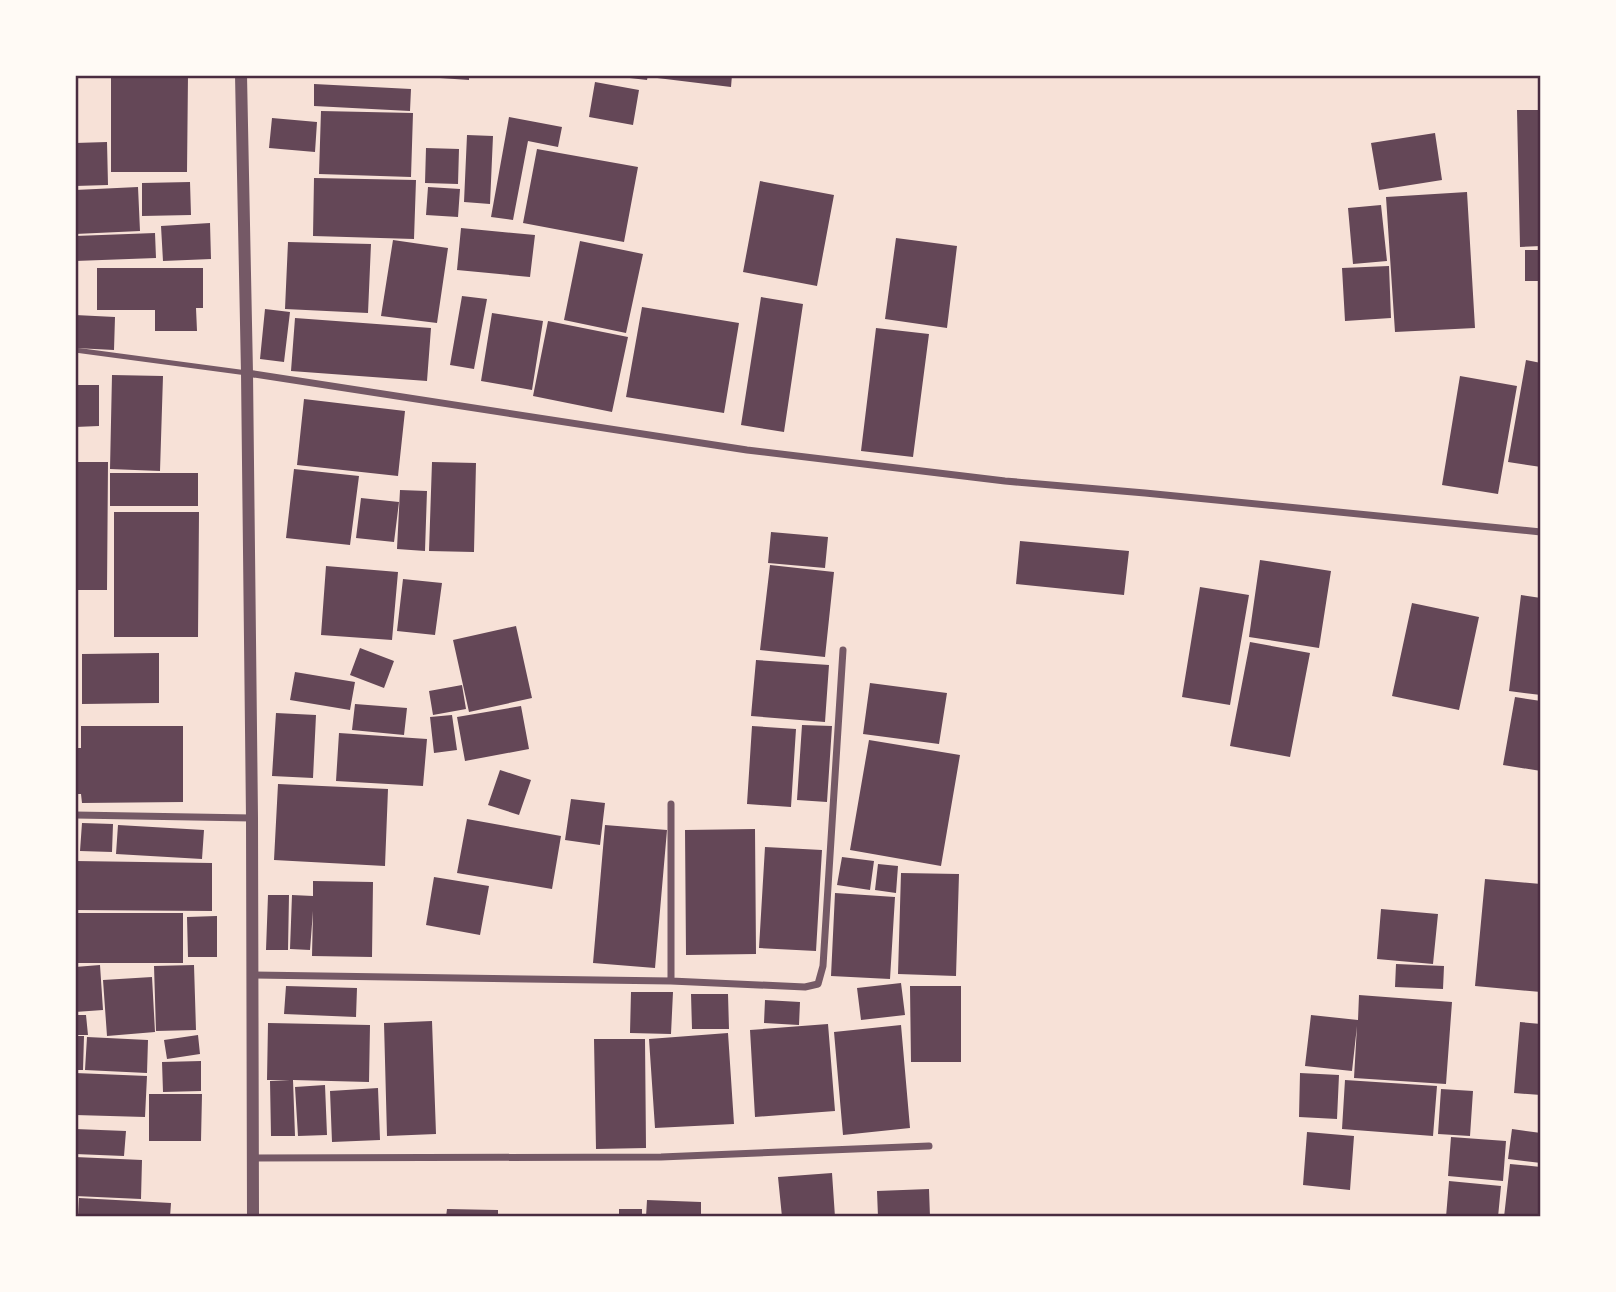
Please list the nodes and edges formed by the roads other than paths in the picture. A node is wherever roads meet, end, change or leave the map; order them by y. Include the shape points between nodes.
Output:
1 (241, 75) edge
2 (75, 350) edge
3 (247, 373) junction
4 (1541, 532) edge
5 (843, 650) dead end
6 (671, 803) dead end
7 (75, 816) edge
8 (252, 818) junction
9 (254, 975) junction
10 (671, 981) junction
11 (929, 1146) dead end
12 (254, 1158) junction
13 (253, 1217) edge

1 - 3 street
2 - 3 lane
3 - 4 street via 747,450 1005,481
3 - 8 street
5 - 10 street via 823,966 818,984 806,988
6 - 10 street
7 - 8 street
8 - 9 street
9 - 10 street
9 - 12 street
11 - 12 street via 661,1157
12 - 13 street

